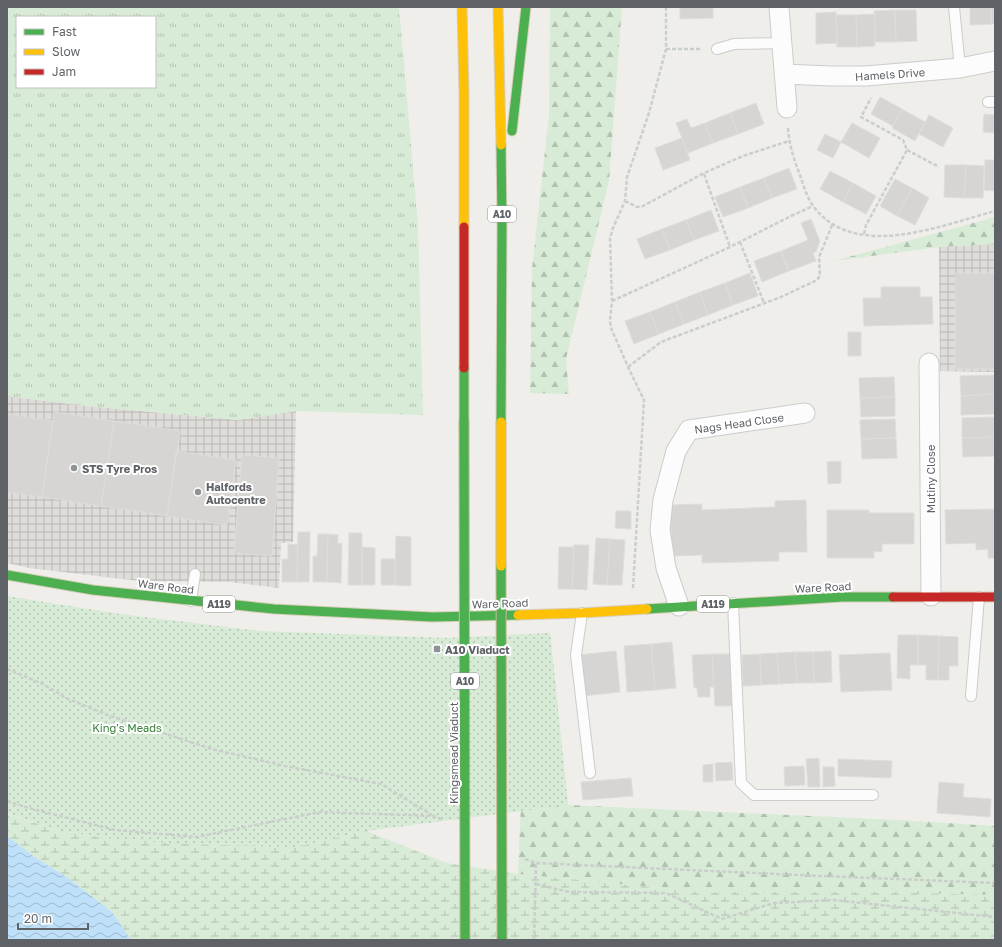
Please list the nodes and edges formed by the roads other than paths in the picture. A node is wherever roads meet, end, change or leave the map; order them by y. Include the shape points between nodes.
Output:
1 (462, 7) edge
2 (498, 7) edge
3 (526, 7) edge
4 (779, 7) edge
5 (954, 7) edge
6 (453, 15) dead end
7 (782, 43) junction
8 (717, 48) road end
9 (995, 62) edge
10 (960, 68) junction
11 (784, 74) junction
12 (464, 93) junction
13 (787, 108) road end
14 (502, 222) junction
15 (929, 363) dead end
16 (805, 413) dead end
17 (195, 574) dead end
18 (7, 575) edge
19 (930, 596) junction
20 (979, 596) junction
21 (995, 597) edge
22 (191, 601) junction
23 (733, 603) junction
24 (679, 606) junction
25 (582, 613) junction
26 (971, 696) dead end
27 (590, 773) dead end
28 (873, 795) dead end
29 (465, 940) edge
30 (502, 940) edge

1 - 12 main road, A10
2 - 14 main road, A10
3 - 14 main road
4 - 7 street
5 - 10 lane
6 - 12 main road
7 - 8 lane via 734,44
7 - 11 street
9 - 10 street, Hamels Drive
10 - 11 street, Hamels Drive via 877,75
11 - 13 street
12 - 29 main road, Kingsmead Viaduct / A10, bridge
14 - 30 main road, A10, bridge
15 - 19 street, Mutiny Close
16 - 24 street, Nags Head Close via 689,430 676,451 663,500 660,530 666,568
17 - 22 lane
18 - 22 main road, Ware Road / A119 via 93,590
19 - 20 main road, Ware Road / A119
19 - 23 main road, Ware Road / A119 via 842,597
20 - 21 main road, Ware Road / A119
20 - 26 lane
22 - 25 main road, Ware Road / A119 via 274,609 432,617
23 - 24 main road, Ware Road / A119
23 - 28 lane via 741,783 754,795
24 - 25 main road, Ware Road / A119
25 - 27 lane via 576,655

